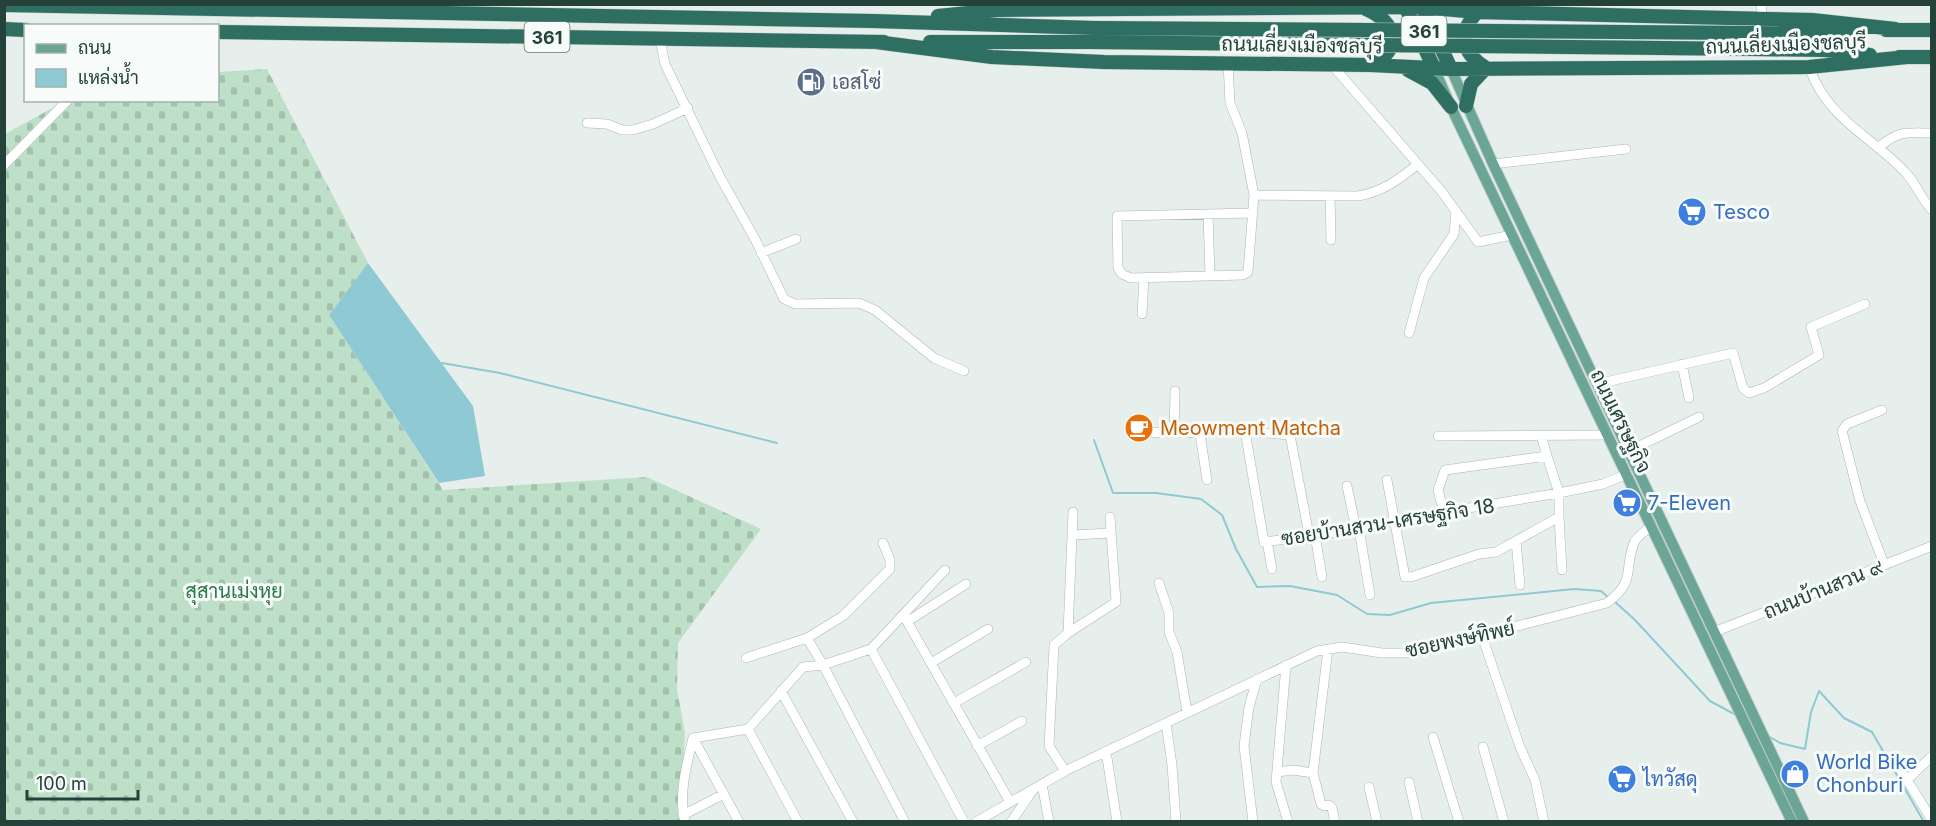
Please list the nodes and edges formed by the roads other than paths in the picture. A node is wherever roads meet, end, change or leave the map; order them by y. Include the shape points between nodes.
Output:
1 (1454, 4) edge
2 (1761, 4) edge
3 (4, 5) edge
4 (1363, 6) edge
5 (1404, 6) edge
6 (1421, 6) edge
7 (1195, 7) edge
8 (1482, 8) edge
9 (1763, 19) junction
10 (873, 21) junction
11 (4, 29) edge
12 (1895, 29) junction
13 (24, 30) edge
14 (1932, 30) edge
15 (219, 32) edge
16 (1094, 35) junction
17 (660, 39) junction
18 (876, 42) junction
19 (1907, 57) junction
20 (1932, 57) edge
21 (1228, 63) junction
22 (1332, 65) junction
23 (1371, 65) junction
24 (1395, 67) junction
25 (1809, 67) junction
26 (1486, 68) junction
27 (1434, 69) junction
28 (1451, 69) junction
29 (66, 102) edge
30 (1466, 106) junction
31 (1451, 107) junction
32 (688, 108) junction
33 (587, 123) dead end
34 (1932, 133) edge
35 (1878, 148) junction
36 (1626, 149) dead end
37 (1493, 164) junction
38 (4, 165) edge
39 (1417, 165) junction
40 (1254, 195) junction
41 (1330, 196) junction
42 (1932, 210) edge
43 (1456, 211) junction
44 (1253, 213) junction
45 (1208, 214) junction
46 (1512, 235) junction
47 (796, 239) dead end
48 (1331, 240) dead end
49 (761, 253) junction
50 (1210, 275) junction
51 (1144, 278) junction
52 (1560, 304) junction
53 (1865, 304) dead end
54 (1548, 310) junction
55 (1142, 314) dead end
56 (1409, 333) dead end
57 (1682, 364) junction
58 (964, 371) dead end
59 (1597, 384) junction
60 (1175, 391) dead end
61 (1689, 398) dead end
62 (1882, 410) dead end
63 (1699, 417) dead end
64 (1245, 431) junction
65 (1141, 432) dead end
66 (1174, 433) junction
67 (1200, 434) junction
68 (1541, 435) junction
69 (1608, 435) junction
70 (1438, 436) dead end
71 (1629, 451) junction
72 (1547, 456) junction
73 (1627, 474) junction
74 (1207, 480) dead end
75 (1387, 480) dead end
76 (1347, 486) dead end
77 (1559, 493) junction
78 (1073, 512) dead end
79 (1444, 513) junction
80 (1110, 517) dead end
81 (1559, 517) junction
82 (1396, 520) junction
83 (1651, 526) junction
84 (1357, 529) junction
85 (1111, 533) junction
86 (1072, 535) junction
87 (1312, 535) junction
88 (1267, 541) junction
89 (1516, 541) junction
90 (883, 543) dead end
91 (1932, 546) edge
92 (1884, 564) junction
93 (1272, 569) dead end
94 (945, 570) dead end
95 (1562, 570) dead end
96 (1322, 577) dead end
97 (1159, 583) dead end
98 (966, 584) dead end
99 (1520, 585) dead end
100 (1370, 595) dead end
101 (906, 619) junction
102 (988, 629) dead end
103 (1068, 633) junction
104 (1709, 634) junction
105 (1482, 636) junction
106 (807, 638) junction
107 (872, 649) junction
108 (1328, 649) junction
109 (746, 658) dead end
110 (1026, 662) dead end
111 (931, 663) junction
112 (824, 664) junction
113 (1286, 665) junction
114 (1257, 679) junction
115 (781, 691) junction
116 (954, 703) junction
117 (1187, 712) junction
118 (1022, 721) dead end
119 (1166, 723) junction
120 (748, 729) junction
121 (693, 738) junction
122 (1433, 738) dead end
123 (977, 746) junction
124 (1483, 747) dead end
125 (1106, 752) junction
126 (1932, 756) edge
127 (1895, 761) dead end
128 (1065, 771) junction
129 (1277, 772) junction
130 (1313, 773) junction
131 (1907, 780) junction
132 (1409, 782) dead end
133 (1039, 786) junction
134 (1369, 787) dead end
135 (724, 794) junction
136 (1010, 802) junction
137 (684, 818) edge
138 (1932, 820) edge
139 (739, 822) edge
140 (798, 822) edge
141 (853, 822) edge
142 (905, 822) edge
143 (964, 822) edge
144 (976, 822) edge
145 (1011, 822) edge
146 (1048, 822) edge
147 (1117, 822) edge
148 (1176, 822) edge
149 (1253, 822) edge
150 (1288, 822) edge
151 (1335, 822) edge
152 (1377, 822) edge
153 (1418, 822) edge
154 (1459, 822) edge
155 (1504, 822) edge
156 (1544, 822) edge
157 (1792, 822) edge
158 (1804, 822) edge

1 - 8 highway
2 - 9 street
3 - 10 highway, ถนนเลี่ยงเมืองชลบุรี / 361
4 - 5 highway, ถนนเลี่ยงเมืองชลบุรี / 361
4 - 7 highway, ถนนเลี่ยงเมืองชลบุรี / 361
4 - 23 highway via 1384,19 1392,40 1389,51
5 - 6 highway, ถนนเลี่ยงเมืองชลบุรี / 361
5 - 27 highway
6 - 8 highway, ถนนเลี่ยงเมืองชลบุรี / 361
6 - 28 highway
7 - 10 highway, ถนนเลี่ยงเมืองชลบุรี / 361 via 998,10
8 - 9 highway, ถนนเลี่ยงเมืองชลบุรี / 361 via 1503,13
8 - 26 highway via 1466,27 1464,37 1470,56
9 - 12 highway, ถนนเลี่ยงเมืองชลบุรี / 361
10 - 16 highway, ถนนเลี่ยงเมืองชลบุรี / 361
11 - 13 highway
12 - 14 highway, ถนนเลี่ยงเมืองชลบุรี / 361
12 - 16 highway, ถนนเลี่ยงเมืองชลบุรี / 361, bridge via 1821,34
15 - 17 highway, ถนนเลี่ยงเมืองชลบุรี / 361
16 - 18 highway, ถนนเลี่ยงเมืองชลบุรี / 361
16 - 19 highway, ถนนเลี่ยงเมืองชลบุรี / 361, bridge via 1825,50
17 - 18 highway, ถนนเลี่ยงเมืองชลบุรี / 361
17 - 32 street via 665,64
18 - 21 highway, ถนนเลี่ยงเมืองชลบุรี / 361 via 992,57
19 - 20 highway, ถนนเลี่ยงเมืองชลบุรี / 361
19 - 25 highway, ถนนเลี่ยงเมืองชลบุรี / 361
21 - 22 highway, ถนนเลี่ยงเมืองชลบุรี / 361
21 - 40 street via 1230,103 1242,133
22 - 23 highway, ถนนเลี่ยงเมืองชลบุรี / 361
22 - 39 street
23 - 24 highway, ถนนเลี่ยงเมืองชลบุรี / 361
24 - 27 highway, ถนนเลี่ยงเมืองชลบุรี / 361
24 - 31 highway via 1432,83
25 - 26 highway, ถนนเลี่ยงเมืองชลบุรี / 361
25 - 35 street via 1832,108
26 - 28 highway, ถนนเลี่ยงเมืองชลบุรี / 361
26 - 30 highway via 1471,84
27 - 28 highway, ถนนเลี่ยงเมืองชลบุรี / 361
27 - 31 main road, ถนนเศรษฐกิจ
28 - 30 main road, ถนนเศรษฐกิจ
29 - 38 street
30 - 37 main road, ถนนเศรษฐกิจ
31 - 46 main road, ถนนเศรษฐกิจ
32 - 33 street via 633,130
32 - 49 street
34 - 35 street via 1902,133
35 - 42 street via 1908,175
36 - 37 street
37 - 52 main road, ถนนเศรษฐกิจ
39 - 41 street via 1374,193
39 - 43 street
40 - 41 street
40 - 44 street
41 - 48 street
43 - 46 street via 1478,242
43 - 56 street via 1454,234 1424,278
44 - 45 street
44 - 50 street via 1248,272
45 - 50 street
45 - 51 street via 1117,216 1118,267 1125,276
46 - 54 main road, ถนนเศรษฐกิจ
47 - 49 street
49 - 58 street via 783,299 795,304 859,303 875,310 934,358
50 - 51 street
51 - 55 street
52 - 54 main road
52 - 59 main road, ถนนเศรษฐกิจ
53 - 57 street via 1811,327 1819,355 1749,393 1743,388 1733,353
54 - 69 main road, ถนนเศรษฐกิจ
57 - 59 street
57 - 61 street
59 - 71 main road, ถนนเศรษฐกิจ
60 - 66 street
62 - 92 street via 1847,424 1842,431 1860,501
63 - 71 street
64 - 67 street
64 - 87 street via 1290,435
64 - 88 street, ซอยบ้านสวน-เศรษฐกิจ 18 via 1263,542
65 - 66 street
66 - 67 street
67 - 74 street
68 - 69 street
68 - 70 street
68 - 72 street
69 - 73 main road, ถนนเศรษฐกิจ
71 - 104 main road, ถนนเศรษฐกิจ
72 - 77 street
72 - 79 street via 1445,470 1438,490
73 - 77 street, ซอยบ้านสวน-เศรษฐกิจ 18 via 1603,484
73 - 83 main road, ถนนเศรษฐกิจ
75 - 82 street
76 - 84 street
77 - 79 street, ซอยบ้านสวน-เศรษฐกิจ 18
77 - 81 street
78 - 86 street
79 - 82 street, ซอยบ้านสวน-เศรษฐกิจ 18
80 - 85 street
81 - 89 street
81 - 95 street
82 - 84 street, ซอยบ้านสวน-เศรษฐกิจ 18
82 - 89 street via 1405,577 1496,552
83 - 104 main road, ถนนเศรษฐกิจ
83 - 105 street, ซอยพงษ์ทิพย์ via 1634,541 1627,583 1607,603
84 - 87 street, ซอยบ้านสวน-เศรษฐกิจ 18
84 - 100 street
85 - 86 street
85 - 103 street via 1116,602
86 - 103 street
87 - 88 street, ซอยบ้านสวน-เศรษฐกิจ 18
87 - 96 street
88 - 93 street
89 - 99 street
90 - 106 street via 890,569 843,616
91 - 92 street, ถนนบ้านสวน ๙
92 - 104 street, ถนนบ้านสวน ๙
94 - 101 street
97 - 117 street via 1169,613 1169,632 1177,652
98 - 101 street
101 - 107 street
101 - 111 street
102 - 111 street
103 - 128 street via 1054,645 1049,746
104 - 157 main road, ถนนเศรษฐกิจ via 1745,723
104 - 158 main road, ถนนเศรษฐกิจ via 1752,711
105 - 108 street, ซอยพงษ์ทิพย์ via 1412,653
105 - 156 street via 1535,780
106 - 109 street
106 - 112 street
107 - 112 street
107 - 143 street
108 - 113 street, ซอยพงษ์ทิพย์
108 - 130 street
110 - 116 street
111 - 116 street
112 - 115 street via 803,667
112 - 142 street
113 - 114 street, ซอยพงษ์ทิพย์
113 - 129 street
114 - 117 street, ซอยพงษ์ทิพย์
114 - 149 street via 1244,746
115 - 120 street
115 - 141 street
116 - 123 street
117 - 119 street, ซอยพงษ์ทิพย์
118 - 123 street
119 - 125 street, ซอยพงษ์ทิพย์
119 - 148 street
120 - 121 street
120 - 140 street
121 - 135 street
121 - 137 street via 684,784
122 - 154 street
123 - 136 street
124 - 155 street
125 - 128 street, ซอยพงษ์ทิพย์
125 - 147 street
126 - 131 street
127 - 131 street
128 - 133 street, ซอยพงษ์ทิพย์
129 - 130 street
129 - 150 street via 1276,782
130 - 151 street via 1321,804 1332,808
131 - 138 street
132 - 153 street
133 - 136 street, ซอยพงษ์ทิพย์
133 - 145 street
133 - 146 street
134 - 152 street
135 - 137 street
135 - 139 street
136 - 144 street, ซอยพงษ์ทิพย์

